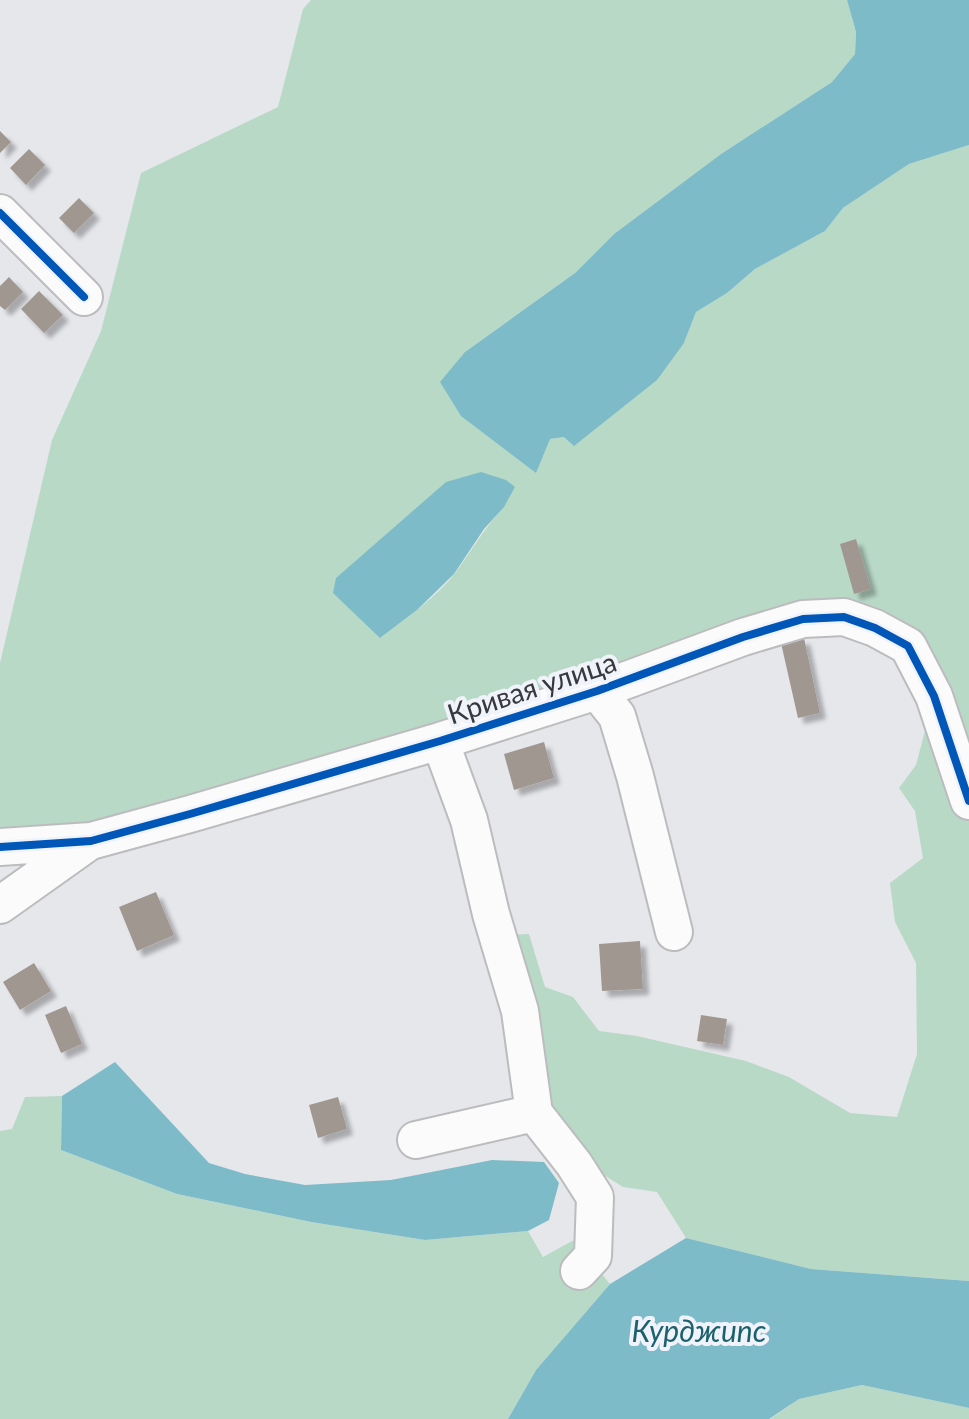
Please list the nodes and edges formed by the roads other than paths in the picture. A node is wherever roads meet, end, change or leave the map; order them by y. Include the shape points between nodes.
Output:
1 (0, 213) edge
2 (84, 297) dead end
3 (597, 691) junction
4 (440, 741) junction
5 (969, 801) edge
6 (91, 841) junction
7 (0, 847) edge
8 (0, 905) edge
9 (674, 932) dead end
10 (534, 1113) junction
11 (416, 1140) dead end
12 (579, 1271) dead end

1 - 2 street
3 - 4 street, Кривая улица
3 - 5 street, Кривая улица via 791,622 844,617 908,646 934,696
3 - 9 street via 622,731
4 - 6 street, Кривая улица
4 - 10 street via 469,820 520,1011
6 - 7 street, Кривая улица
6 - 8 street
10 - 11 street
10 - 12 street via 595,1197 593,1256

